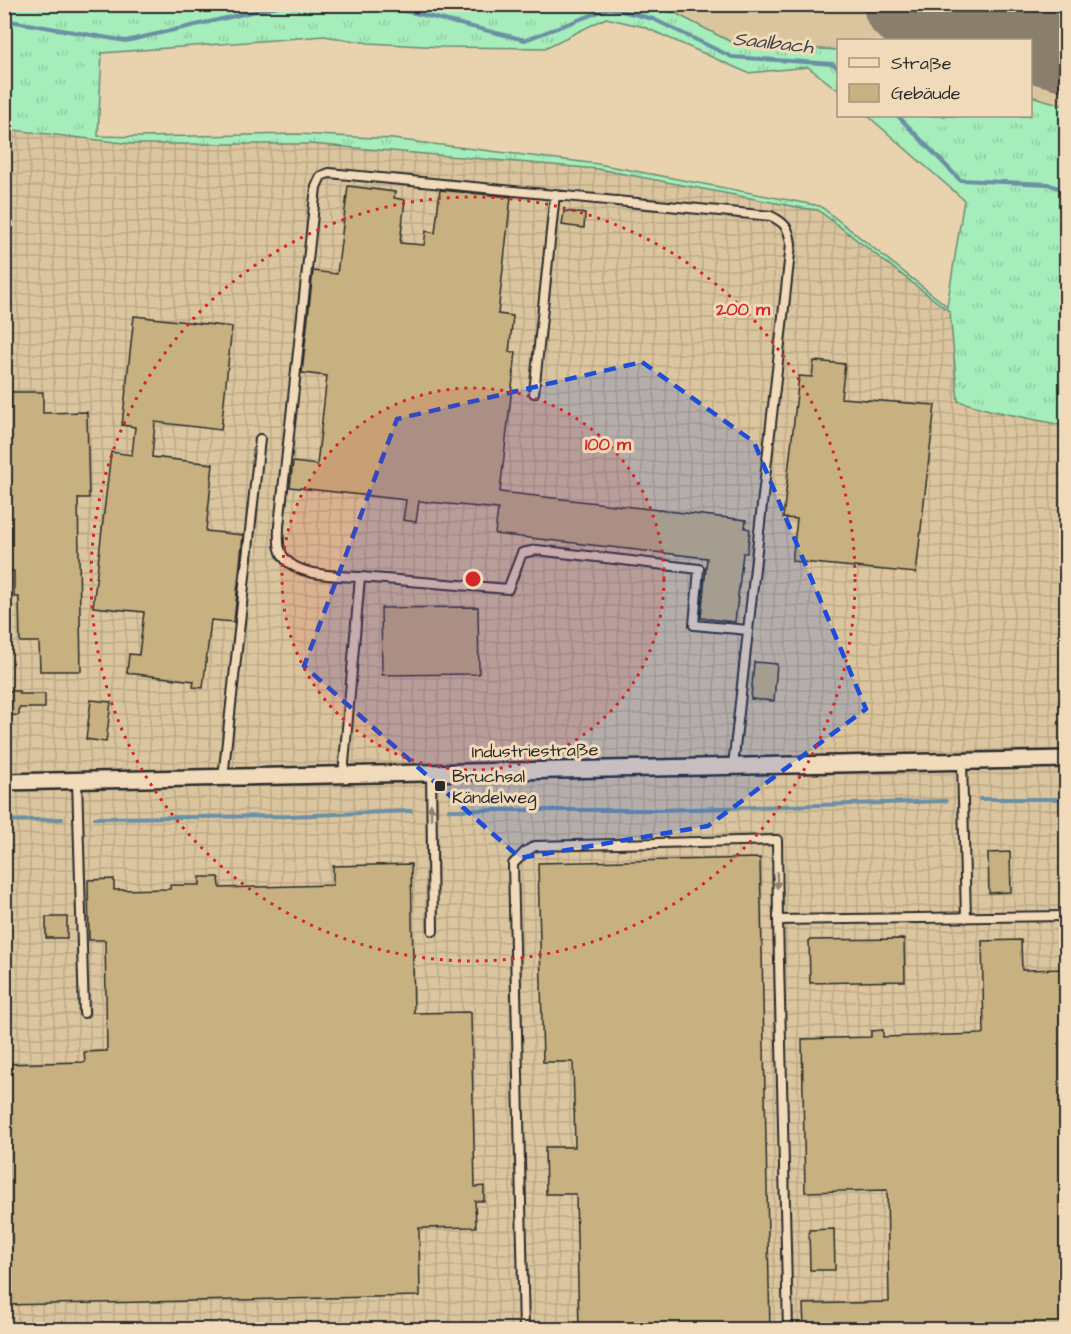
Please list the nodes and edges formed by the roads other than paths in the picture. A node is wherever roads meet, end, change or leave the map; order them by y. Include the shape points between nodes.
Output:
1 (555, 194) junction
2 (534, 393) dead end
3 (260, 439) dead end
4 (360, 577) junction
5 (747, 630) junction
6 (1066, 759) edge
7 (962, 761) junction
8 (733, 766) junction
9 (343, 775) junction
10 (223, 778) junction
11 (431, 778) junction
12 (77, 781) junction
13 (4, 782) edge
14 (1066, 916) edge
15 (966, 918) junction
16 (778, 920) junction
17 (433, 931) dead end
18 (84, 1013) dead end
19 (524, 1329) edge
20 (788, 1329) edge

1 - 2 lane
1 - 4 lane via 329,172 321,176 316,187 308,257 279,526 280,550 290,565 324,575
1 - 5 lane via 771,216 790,230
3 - 10 lane
4 - 5 lane via 508,589 522,553 537,550 699,569 694,626
4 - 9 lane
5 - 8 lane
6 - 7 street, Industriestraße
7 - 8 street, Industriestraße
7 - 15 lane
8 - 11 street, Industriestraße
9 - 10 street, Industriestraße
9 - 11 street, Industriestraße
10 - 12 street, Industriestraße
17 -> 11 lane
12 - 13 street, Industriestraße
12 - 18 lane
14 - 15 lane
15 - 16 lane
19 -> 16 lane via 513,864 535,846 777,840
16 - 20 lane

